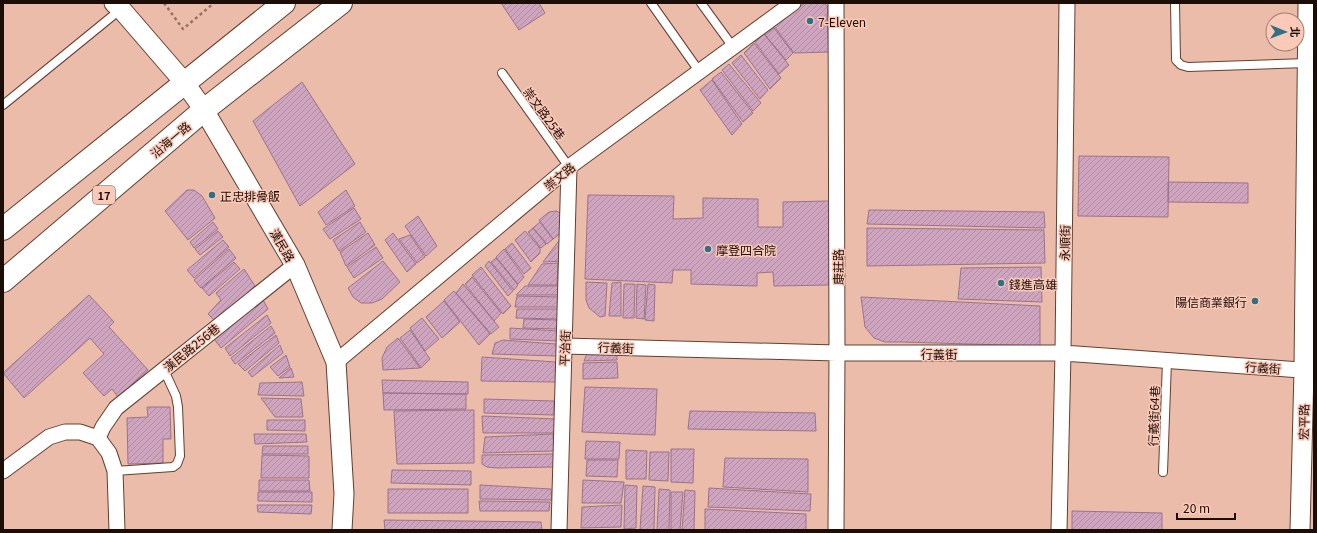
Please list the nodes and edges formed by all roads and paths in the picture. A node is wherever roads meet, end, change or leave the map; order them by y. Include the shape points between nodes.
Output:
1 (164, 3) edge
2 (214, 3) edge
3 (284, 3) edge
4 (341, 3) edge
5 (651, 3) edge
6 (701, 3) edge
7 (793, 3) edge
8 (836, 3) edge
9 (1067, 3) edge
10 (1175, 3) edge
11 (1308, 3) edge
12 (122, 5) edge
13 (732, 47) junction
14 (1308, 63) junction
15 (699, 71) junction
16 (502, 73) dead end
17 (184, 82) junction
18 (3, 105) edge
19 (204, 110) junction
20 (569, 167) junction
21 (3, 229) edge
22 (295, 264) junction
23 (3, 281) edge
24 (564, 346) junction
25 (837, 353) junction
26 (1063, 353) junction
27 (1167, 361) junction
28 (336, 362) junction
29 (164, 370) junction
30 (1309, 371) edge
31 (98, 438) junction
32 (3, 471) edge
33 (115, 471) junction
34 (1163, 472) dead end
35 (117, 530) edge
36 (342, 530) edge
37 (560, 530) edge
38 (836, 530) edge
39 (1059, 530) edge
40 (1300, 530) edge

1 - 2 path via 183,29
3 - 17 main road
4 - 19 main road, 沿海一路 / 17
5 - 15 lane
6 - 13 lane
7 - 13 street, 崇文路
8 - 25 street, 康莊路
9 - 26 street, 永順街
10 - 14 lane via 1176,60 1181,65 1188,67
11 - 14 street, 宏平路
12 - 17 street, 漢民路
12 - 18 lane
13 - 15 street, 崇文路
14 - 30 street, 宏平路
15 - 20 street, 崇文路
16 - 20 lane, 崇文路25巷
17 - 19 street, 漢民路
17 - 21 main road
19 - 22 street, 漢民路
19 - 23 main road, 沿海一路 / 17
20 - 24 street, 平治街
20 - 28 street, 崇文路
22 - 28 street, 漢民路
22 - 29 street, 漢民路256巷
24 - 25 street, 行義街
24 - 37 street, 平治街
25 - 26 street, 行義街
25 - 38 street, 康莊路
26 - 27 street, 行義街
26 - 39 street, 永順街
27 - 30 street, 行義街
27 - 34 lane, 行義街64巷
28 - 36 street, 漢民路 via 344,494
29 - 31 street, 漢民路256巷 via 116,408
29 - 33 lane via 176,396 178,407 180,456 177,464 172,467
30 - 40 street, 宏平路
31 - 32 street via 80,432 65,432 49,437
31 - 33 street via 110,453
33 - 35 street

